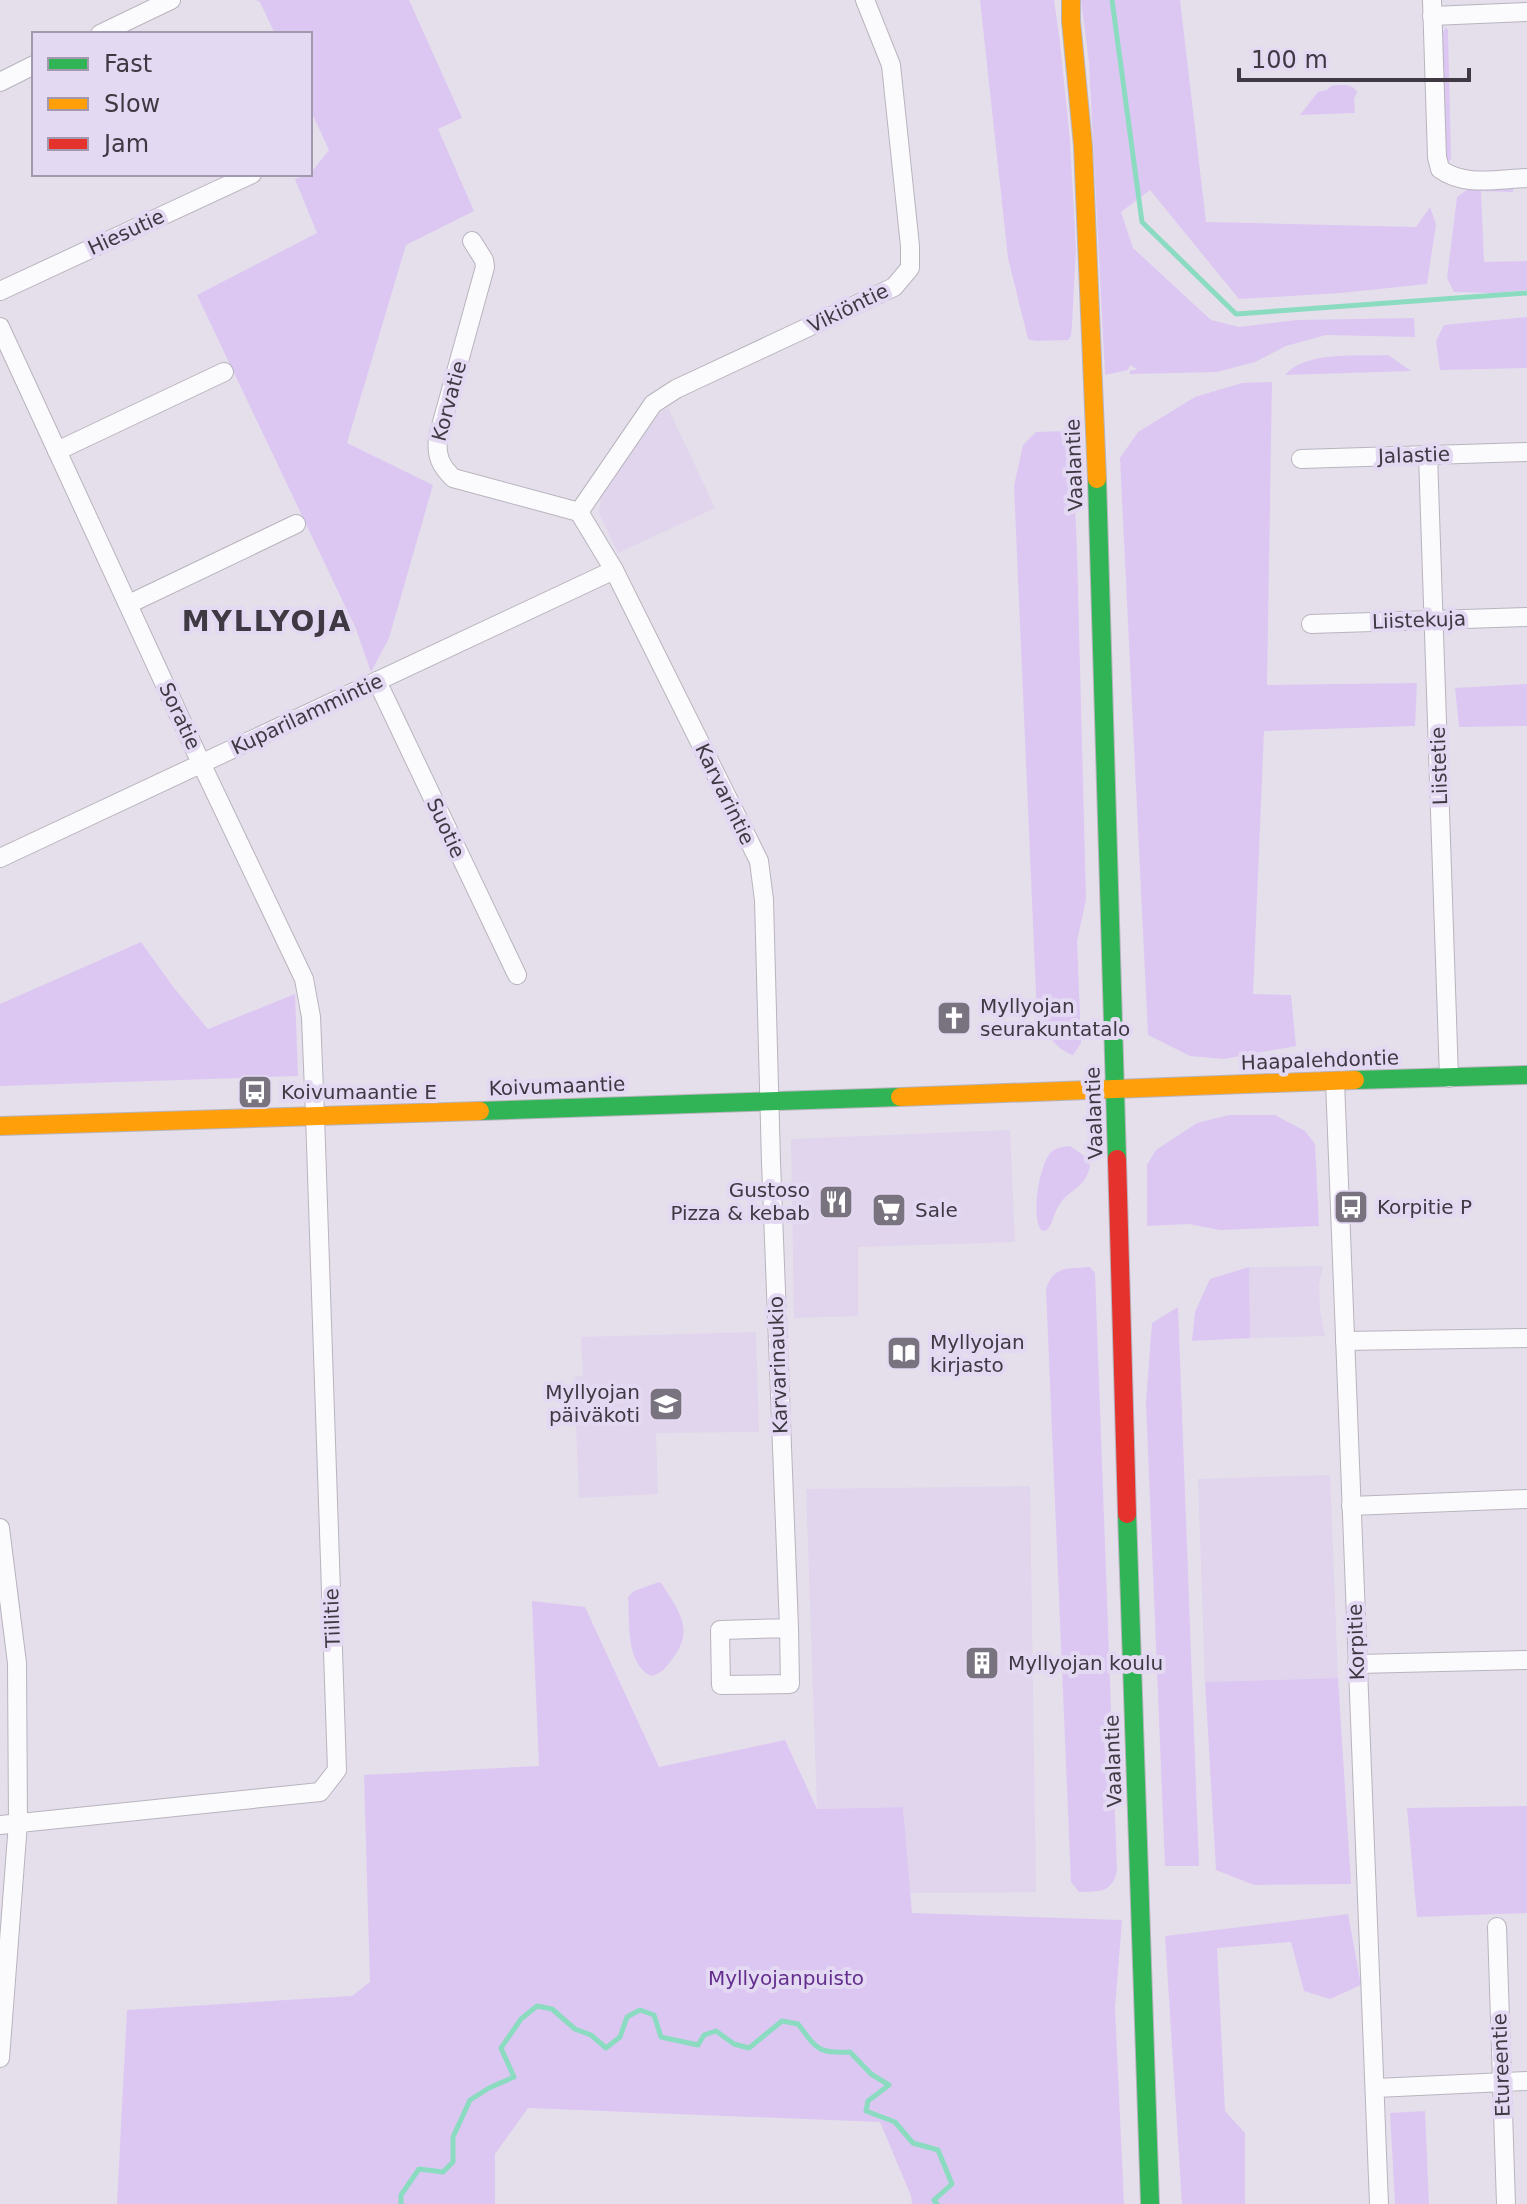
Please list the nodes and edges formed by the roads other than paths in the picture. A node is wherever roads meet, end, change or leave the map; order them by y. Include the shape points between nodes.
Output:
1 (171, 0) edge
2 (865, 0) edge
3 (1065, 0) edge
4 (1071, 0) edge
5 (1432, 8) edge
6 (1527, 12) edge
7 (1071, 21) junction
8 (104, 32) edge
9 (32, 66) edge
10 (0, 82) edge
11 (248, 176) edge
12 (1527, 178) edge
13 (472, 241) dead end
14 (0, 291) edge
15 (0, 327) edge
16 (224, 372) dead end
17 (57, 451) junction
18 (1527, 452) edge
19 (1428, 455) junction
20 (1301, 459) dead end
21 (579, 512) junction
22 (296, 524) dead end
23 (614, 570) junction
24 (129, 604) junction
25 (1527, 617) edge
26 (1433, 620) junction
27 (1311, 624) dead end
28 (377, 681) junction
29 (201, 763) junction
30 (2, 850) edge
31 (517, 975) dead end
32 (1527, 1075) edge
33 (1449, 1078) junction
34 (1335, 1081) junction
35 (1115, 1089) junction
36 (769, 1102) junction
37 (315, 1115) junction
38 (0, 1126) edge
39 (1527, 1338) edge
40 (1345, 1341) junction
41 (1527, 1499) edge
42 (1351, 1506) junction
43 (0, 1528) edge
44 (789, 1628) junction
45 (1527, 1660) edge
46 (1357, 1664) junction
47 (9, 1824) edge
48 (1497, 1927) dead end
49 (0, 2058) edge
50 (1502, 2081) junction
51 (1527, 2081) edge
52 (1376, 2088) junction
53 (1150, 2204) edge
54 (1379, 2204) edge
55 (1506, 2204) edge

1 - 8 street
2 - 21 street, Vikiöntie via 891,65 910,268 894,287 653,404
3 - 7 street, Vaalantie
4 - 7 street, Vaalantie
5 - 6 street
5 - 12 street via 1440,169 1469,180
7 - 35 street, Vaalantie via 1083,146 1096,433
9 - 10 street
11 - 14 street, Hiesutie
13 - 21 street, Korvatie via 485,267 438,437 440,465 453,478
15 - 17 street, Soratie
16 - 17 street
17 - 24 street, Soratie
18 - 19 street, Jalastie
19 - 20 street, Jalastie
19 - 26 street, Liistetie
21 - 23 street, Karvarintie
22 - 24 street
23 - 28 street, Kuparilammintie
23 - 36 street, Karvarintie via 759,861
24 - 29 street, Soratie
25 - 26 street, Liistekuja
26 - 27 street, Liistekuja
26 - 33 street, Liistetie
28 - 29 street, Kuparilammintie
28 - 31 street, Suotie
29 - 30 street, Kuparilammintie
29 - 37 street, Soratie via 304,979
32 - 33 street, Haapalehdontie
33 - 34 street, Haapalehdontie
34 - 35 street, Haapalehdontie
34 - 40 street, Korpitie
35 - 36 street, Koivumaantie
35 - 53 street, Vaalantie
36 - 37 street, Koivumaantie
36 - 44 street, Karvarinaukio
37 - 38 street, Koivumaantie
37 - 47 street, Tiilitie via 337,1770 320,1792
39 - 40 street
40 - 42 street, Korpitie
41 - 42 street
42 - 46 street, Korpitie
43 - 47 street via 17,1663
44 - 44 street, Karvarinaukio via 790,1684 721,1685 720,1630
45 - 46 street
46 - 52 street, Korpitie
47 - 49 street
48 - 50 street, Etureentie
50 - 51 street
50 - 52 street
50 - 55 street, Etureentie
52 - 54 street, Korpitie

